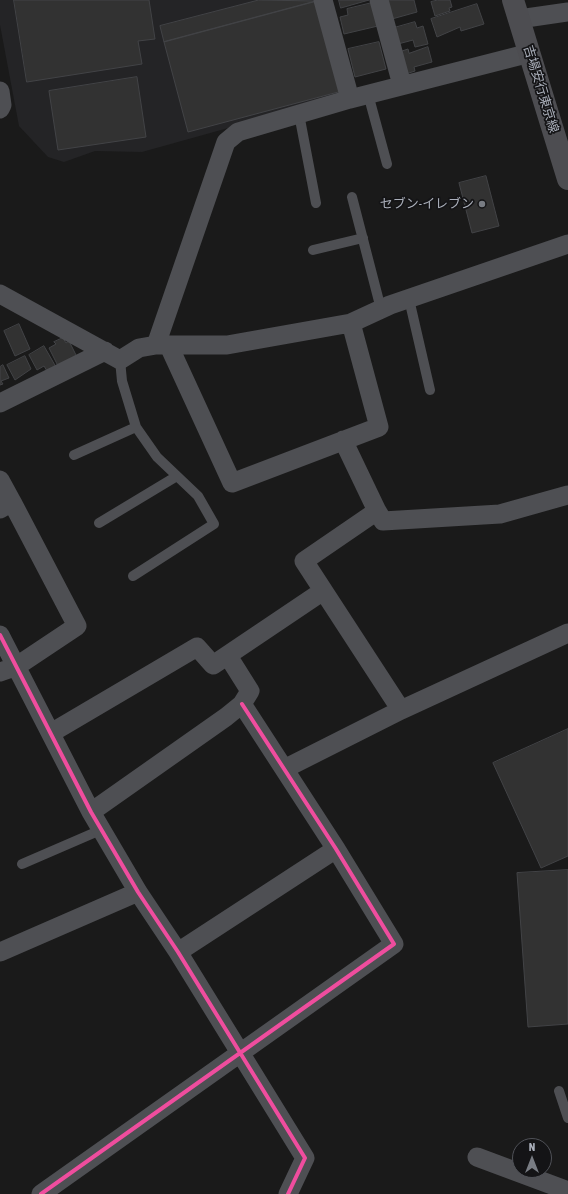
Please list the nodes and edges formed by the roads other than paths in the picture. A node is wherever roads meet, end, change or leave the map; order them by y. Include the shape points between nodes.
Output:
1 (323, 0) edge
2 (379, 0) edge
3 (516, 10) edge
4 (568, 12) edge
5 (530, 53) junction
6 (402, 86) junction
7 (0, 91) edge
8 (368, 94) junction
9 (350, 99) junction
10 (0, 109) edge
11 (299, 114) junction
12 (387, 164) dead end
13 (568, 179) edge
14 (352, 197) dead end
15 (316, 203) dead end
16 (363, 238) junction
17 (568, 244) edge
18 (313, 250) dead end
19 (409, 299) junction
20 (5, 301) edge
21 (381, 309) junction
22 (350, 323) junction
23 (162, 346) junction
24 (113, 356) junction
25 (430, 390) dead end
26 (0, 403) edge
27 (136, 427) junction
28 (343, 440) junction
29 (74, 455) dead end
30 (177, 476) junction
31 (0, 480) edge
32 (568, 495) edge
33 (6, 505) edge
34 (376, 511) junction
35 (99, 523) dead end
36 (133, 576) dead end
37 (323, 592) junction
38 (568, 633) edge
39 (0, 635) edge
40 (228, 656) junction
41 (9, 669) edge
42 (242, 704) junction
43 (401, 710) junction
44 (51, 733) junction
45 (284, 769) junction
46 (92, 812) junction
47 (103, 829) junction
48 (336, 849) junction
49 (22, 864) dead end
50 (138, 892) junction
51 (0, 952) edge
52 (178, 952) junction
53 (239, 1053) junction
54 (559, 1090) dead end
55 (568, 1118) edge
56 (477, 1158) dead end
57 (567, 1186) edge
58 (41, 1194) edge
59 (288, 1194) edge

1 - 9 street
2 - 6 street
3 - 4 street
3 - 5 main road, 吉場安行東京線
5 - 6 street
5 - 13 main road, 吉場安行東京線
6 - 8 street
7 - 10 street
8 - 9 street
8 - 12 lane
9 - 11 street
11 - 15 lane
11 - 23 street via 238,132 226,142
14 - 16 lane
16 - 18 lane
16 - 21 lane
17 - 19 street
19 - 21 street
19 - 25 lane
20 - 24 street
21 - 22 street
22 - 23 street via 226,345
22 - 28 street via 379,427
23 - 24 street via 139,348
23 - 28 street via 232,483
24 - 26 street
24 - 27 lane
27 - 29 lane
27 - 30 lane via 157,457
28 - 34 street
30 - 35 lane
30 - 36 lane via 198,496 214,524
31 - 33 street
32 - 34 street via 500,514 384,521
33 - 41 street via 77,626
34 - 37 street via 304,560
37 - 40 street
37 - 43 street
38 - 43 street
39 - 41 street
40 - 42 street via 250,691
40 - 44 street via 213,665 198,647
41 - 44 street
42 - 45 street
42 - 46 street
43 - 45 street
44 - 46 street
45 - 48 street
46 - 47 street
47 - 49 lane
47 - 50 street
48 - 52 street
48 - 53 street via 394,944
50 - 51 street
50 - 52 street
52 - 53 street
53 - 58 street
53 - 59 street via 305,1158
54 - 55 lane
56 - 57 street

